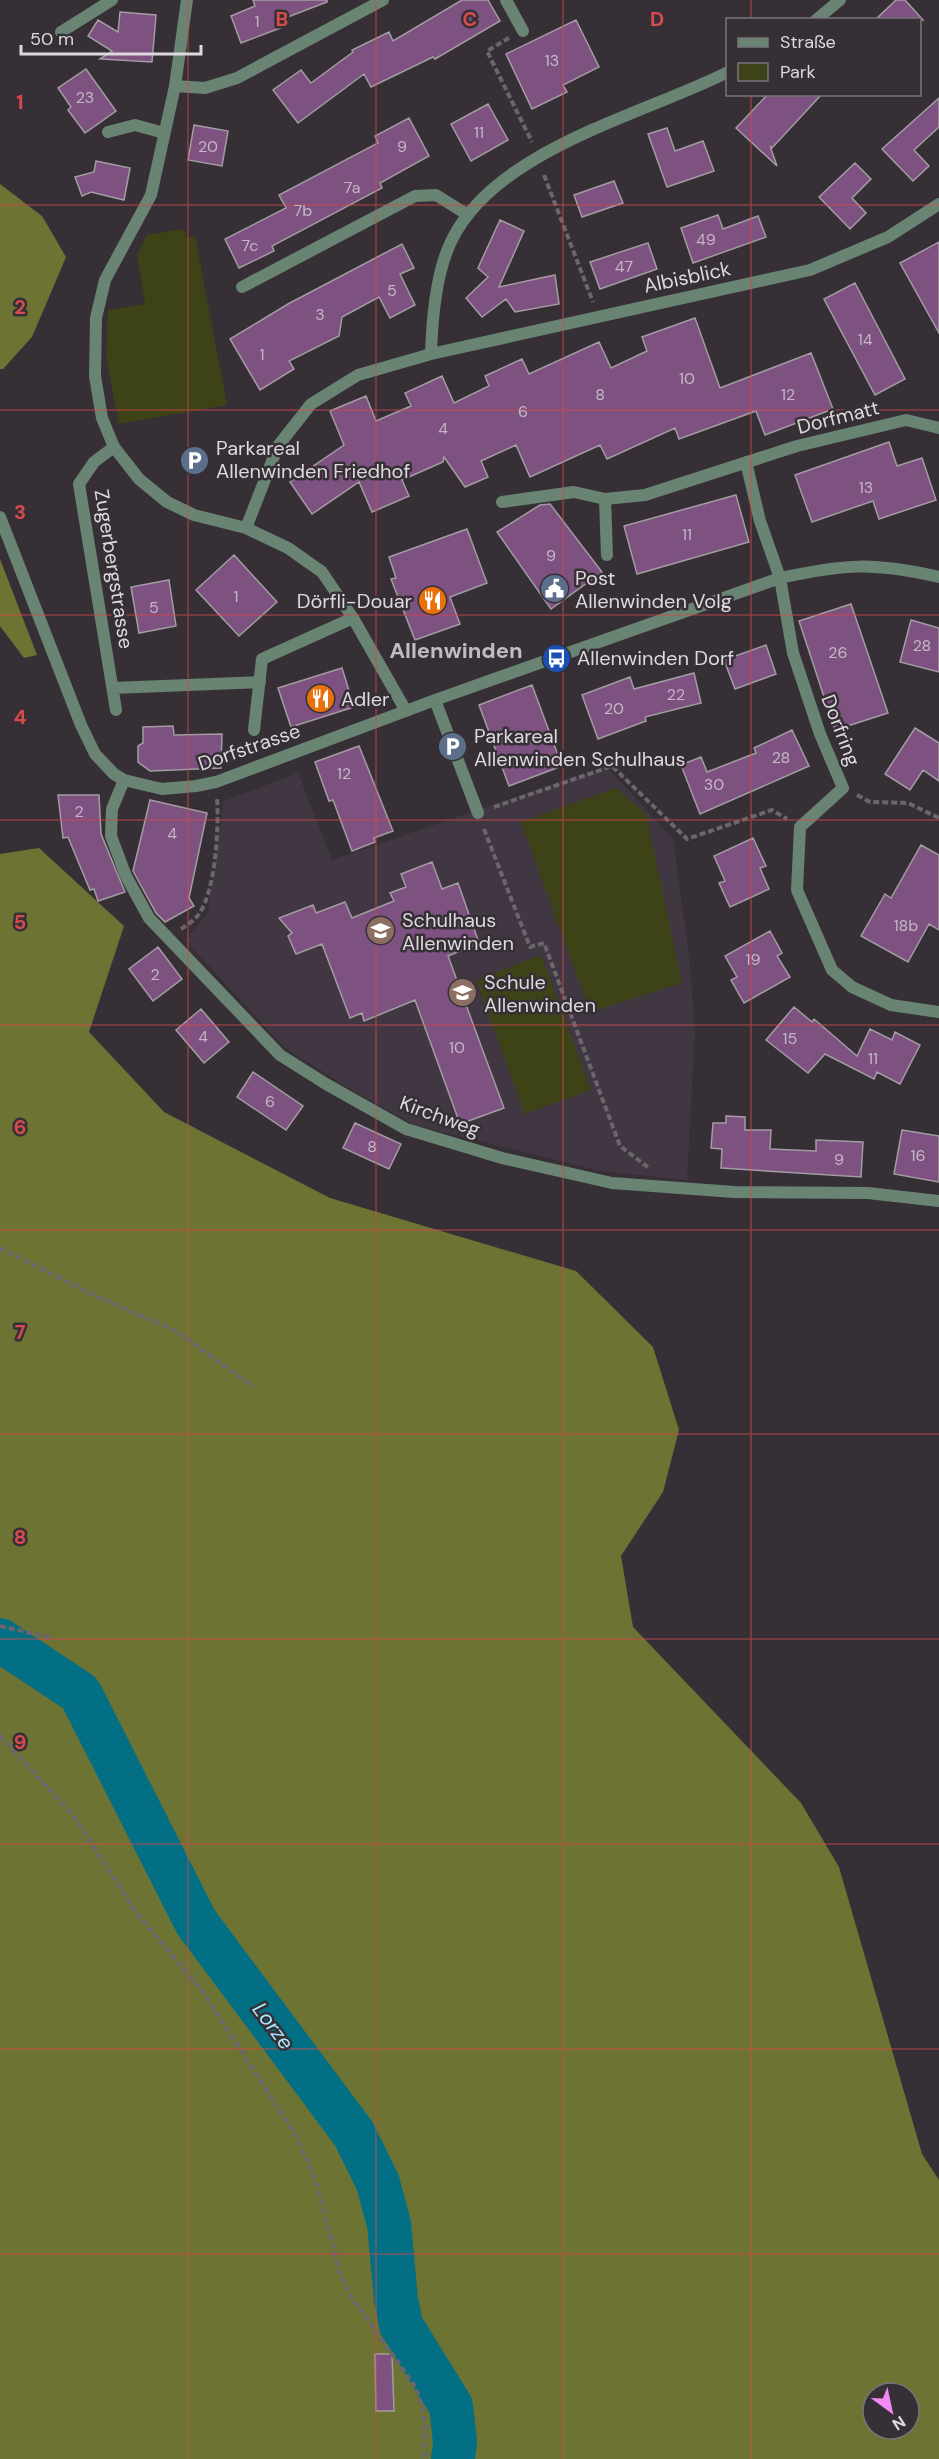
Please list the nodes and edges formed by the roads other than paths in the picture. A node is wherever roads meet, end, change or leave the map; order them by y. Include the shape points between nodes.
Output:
1 (112, 0) edge
2 (187, 0) edge
3 (383, 0) edge
4 (506, 0) edge
5 (840, 0) edge
6 (818, 18) edge
7 (523, 31) road end
8 (61, 32) dead end
9 (726, 73) edge
10 (175, 86) junction
11 (108, 132) dead end
12 (164, 133) junction
13 (939, 204) edge
14 (468, 215) junction
15 (242, 287) dead end
16 (431, 354) junction
17 (939, 428) edge
18 (114, 447) junction
19 (746, 462) junction
20 (605, 499) junction
21 (502, 502) dead end
22 (0, 517) edge
23 (246, 528) junction
24 (607, 555) dead end
25 (780, 578) junction
26 (939, 578) edge
27 (353, 618) junction
28 (260, 682) junction
29 (113, 688) junction
30 (435, 700) junction
31 (116, 710) dead end
32 (406, 711) junction
33 (254, 730) dead end
34 (124, 780) junction
35 (478, 813) road end
36 (939, 1012) edge
37 (939, 1201) edge

1 - 8 street
2 - 10 street, Zugerbergstrasse
3 - 10 street via 237,78 206,88
4 - 7 street
5 - 6 street
9 - 14 street via 537,158 503,179
10 - 12 street, Zugerbergstrasse
11 - 12 street via 135,125
12 - 18 street, Zugerbergstrasse via 151,195 105,280 96,318 94,376 102,418
13 - 16 street, Albisblick via 888,237 810,270
14 - 15 street via 436,195 415,196
14 - 16 street via 447,251 432,322
16 - 23 street, Albisblick via 358,375 311,404 278,446
17 - 19 street, Dorfmatt via 906,420
18 - 23 street, Zugerbergstrasse via 139,479 166,502 194,515
18 - 29 street, Zugerbergstrasse via 94,462 79,484
19 - 20 street, Dorfmatt via 645,495
19 - 25 street via 760,521
20 - 21 street, Dorfmatt via 574,492
20 - 24 street
22 - 34 street, Dorfstrasse via 87,739 101,762
23 - 27 street, Zugerbergstrasse via 288,548 322,572
25 - 26 street, Dorfstrasse via 858,565 896,567
25 - 30 street, Dorfstrasse
25 - 36 street, Dorfring via 793,653 843,788 800,827 798,890 832,970 852,987 891,1005
27 - 28 street via 262,659
27 - 32 street, Zugerbergstrasse
28 - 29 street
28 - 33 street
29 - 31 street, Zugerbergstrasse
30 - 32 street, Dorfstrasse
30 - 35 street
32 - 34 street, Dorfstrasse via 216,782 162,789
34 - 37 street, Kirchweg via 112,809 111,836 126,876 149,918 280,1054 406,1129 502,1158 612,1183 734,1192 868,1193

